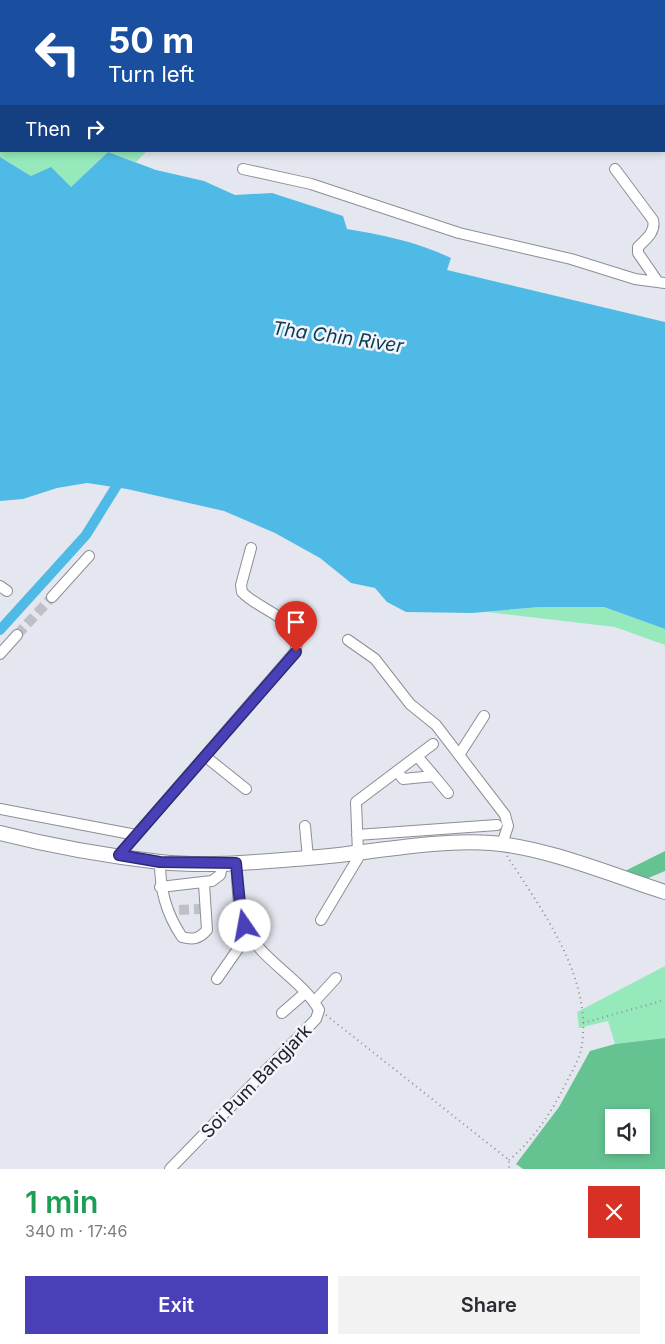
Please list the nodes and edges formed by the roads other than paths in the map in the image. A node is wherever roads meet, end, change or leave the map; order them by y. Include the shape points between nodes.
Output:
1 (242, 169) dead end
2 (615, 169) dead end
3 (662, 282) edge
4 (251, 548) dead end
5 (88, 556) dead end
6 (52, 597) tunnel mouth
7 (17, 635) tunnel mouth
8 (348, 640) dead end
9 (0, 654) edge
10 (484, 716) dead end
11 (433, 744) dead end
12 (459, 755) junction
13 (417, 756) junction
14 (206, 757) junction
15 (397, 771) junction
16 (434, 776) junction
17 (246, 789) dead end
18 (448, 794) dead end
19 (0, 809) edge
20 (497, 825) dead end
21 (305, 826) dead end
22 (0, 833) edge
23 (357, 835) junction
24 (136, 836) junction
25 (505, 844) junction
26 (360, 853) junction
27 (119, 855) junction
28 (308, 858) junction
29 (160, 862) junction
30 (230, 863) junction
31 (204, 884) junction
32 (160, 888) junction
33 (665, 892) edge
34 (321, 920) dead end
35 (249, 933) junction
36 (336, 978) dead end
37 (217, 979) dead end
38 (305, 993) junction
39 (316, 1006) junction
40 (282, 1013) dead end
41 (170, 1169) edge

1 - 3 street via 311,184 460,233 571,259 635,279
2 - 3 street via 653,220 652,233 638,247 638,253
4 - 14 street via 241,584 242,592 286,621 297,634 299,642 296,652
5 - 6 street
7 - 9 street
8 - 12 street via 375,659 410,704 436,726
10 - 12 street
11 - 13 street
12 - 25 street via 505,815 508,826
13 - 15 street
13 - 16 street
14 - 17 street
14 - 24 street
15 - 16 street via 403,779
15 - 23 street via 356,802
16 - 18 street
19 - 24 street
20 - 23 street
21 - 28 street
22 - 27 main road
23 - 26 street
24 - 27 street
25 - 26 main road via 441,844
25 - 33 main road via 531,849
26 - 28 main road
26 - 34 street
27 - 29 main road
28 - 30 main road
29 - 30 main road
29 - 32 street
30 - 31 street via 220,875
30 - 35 street, Soi Pum Bangjark via 241,914
31 - 32 street
31 - 32 street via 203,909 207,930 200,938 189,939 182,937 173,910
35 - 37 street
35 - 38 street, Soi Pum Bangjark
36 - 39 street
38 - 39 street, Soi Pum Bangjark
38 - 40 street
39 - 41 street, Soi Pum Bangjark via 316,1019

